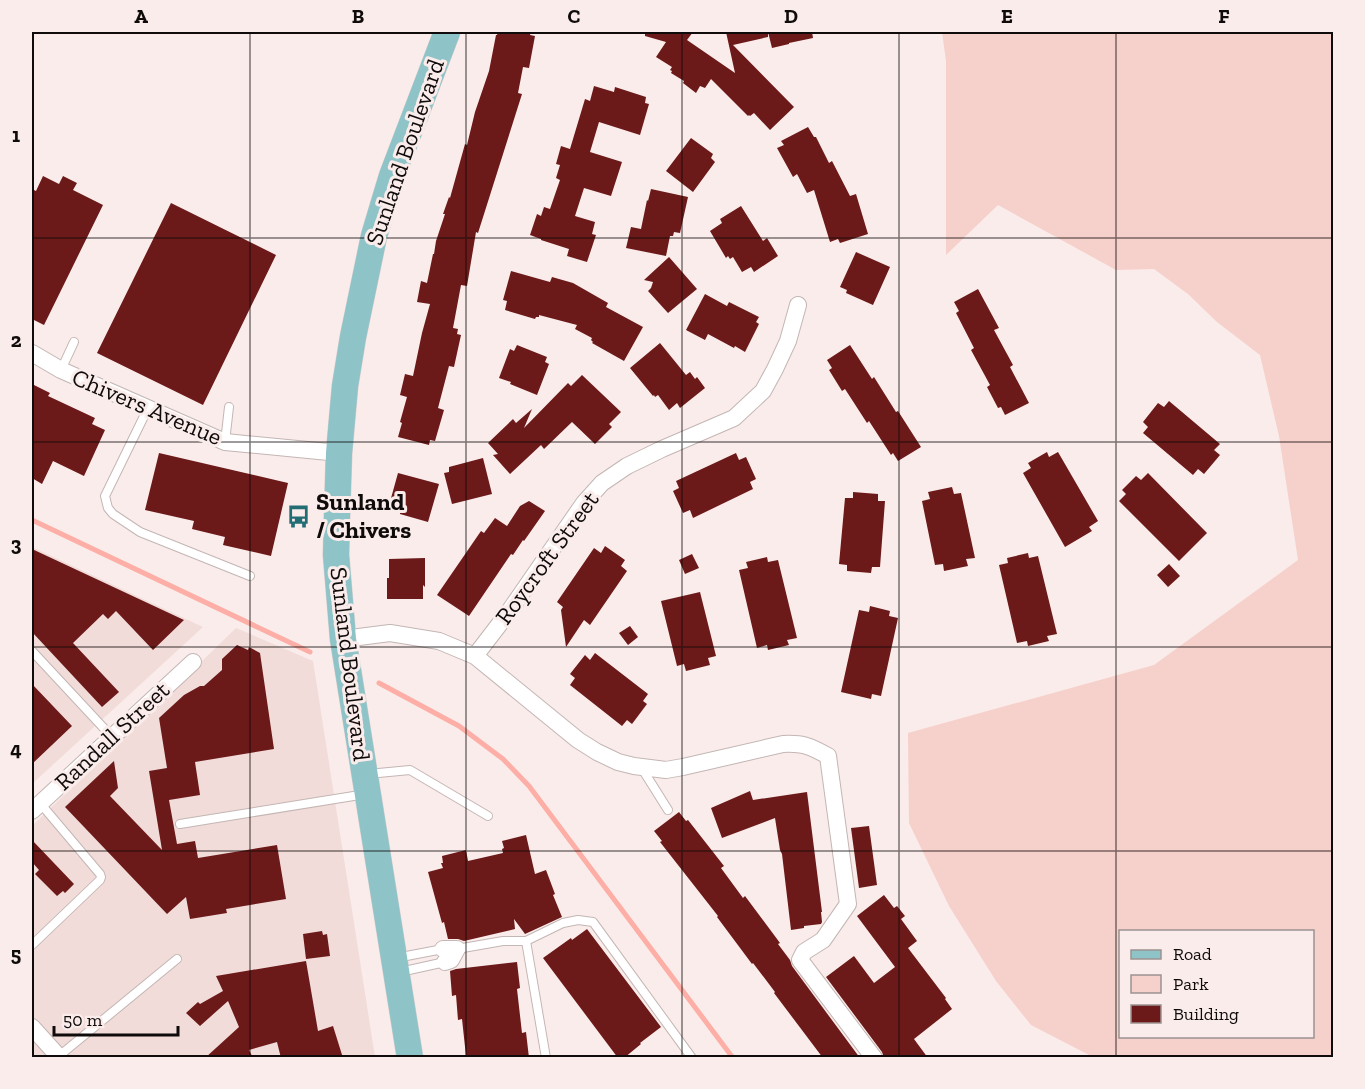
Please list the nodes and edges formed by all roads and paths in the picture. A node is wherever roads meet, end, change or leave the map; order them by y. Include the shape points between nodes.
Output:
1 (447, 32) edge
2 (798, 305) dead end
3 (74, 342) dead end
4 (32, 353) edge
5 (61, 370) junction
6 (229, 407) dead end
7 (148, 408) junction
8 (225, 442) junction
9 (339, 453) junction
10 (250, 576) dead end
11 (343, 639) junction
12 (32, 651) edge
13 (475, 656) junction
14 (193, 662) dead end
15 (112, 737) junction
16 (641, 767) junction
17 (366, 784) junction
18 (36, 807) edge
19 (668, 810) dead end
20 (488, 816) dead end
21 (180, 824) dead end
22 (526, 941) junction
23 (32, 945) edge
24 (448, 953) junction
25 (177, 959) dead end
26 (395, 965) junction
27 (32, 1027) edge
28 (60, 1057) edge
29 (410, 1058) edge
30 (546, 1058) edge
31 (692, 1058) edge
32 (874, 1058) edge

1 - 9 main road, Sunland Boulevard via 392,176 374,236 352,337
2 - 13 street, Roycroft Street via 788,341 763,391 734,418 627,466 602,483
3 - 5 lane
4 - 5 street, Chivers Avenue
5 - 7 street, Chivers Avenue
6 - 8 lane
7 - 8 street, Chivers Avenue
7 - 10 lane via 105,496 108,508 140,532
8 - 9 street, Chivers Avenue
9 - 11 main road, Sunland Boulevard via 336,555
11 - 13 street via 390,633 439,641
11 - 17 main road, Sunland Boulevard
12 - 15 lane
13 - 16 street via 578,740 618,762
14 - 15 street, Randall Street
15 - 18 street, Randall Street
16 - 19 lane
16 - 32 street via 666,770 796,743 828,756 848,904 823,940 804,952 800,960
17 - 20 lane via 410,770
17 - 21 lane
17 - 26 main road, Sunland Boulevard
18 - 23 lane via 101,877
22 - 24 lane via 503,941
22 - 30 lane
22 - 31 lane via 563,923 593,922
24 - 26 lane
24 - 26 lane
25 - 28 lane
26 - 29 main road, Sunland Boulevard
27 - 28 street

